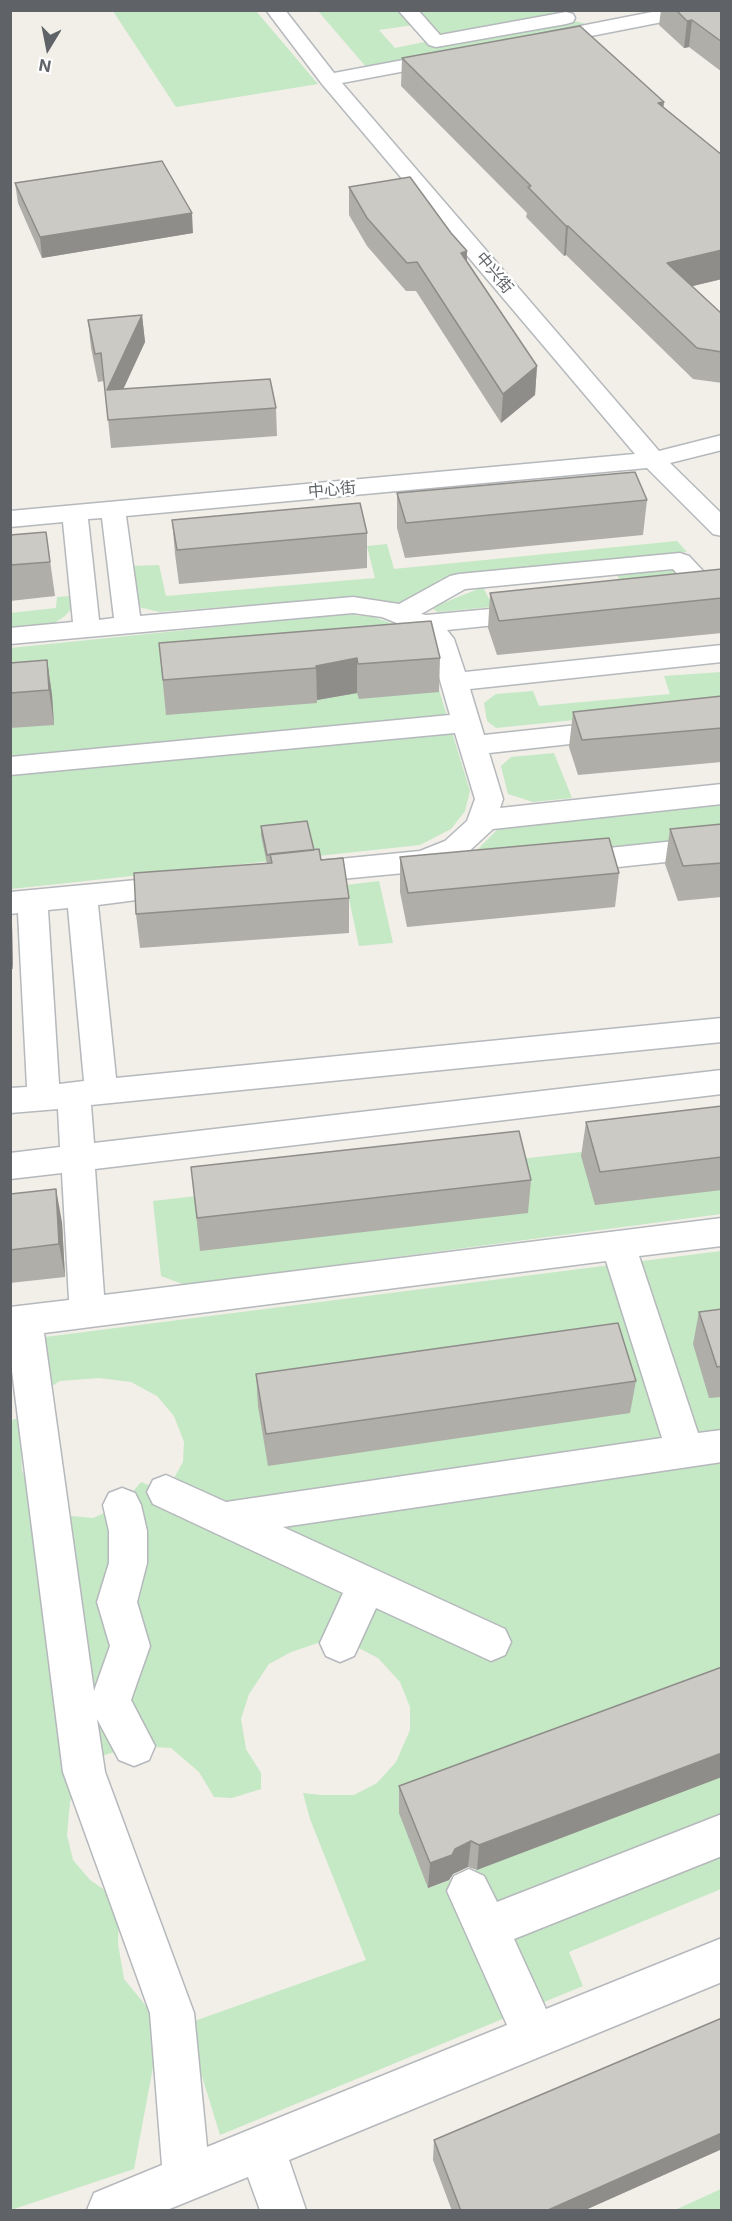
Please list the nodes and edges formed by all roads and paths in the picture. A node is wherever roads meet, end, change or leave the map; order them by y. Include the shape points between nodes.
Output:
1 (275, 10) edge
2 (407, 10) edge
3 (693, 10) edge
4 (586, 12) edge
5 (603, 28) junction
6 (329, 80) junction
7 (722, 442) edge
8 (653, 460) junction
9 (113, 510) junction
10 (75, 513) junction
11 (10, 519) edge
12 (722, 529) edge
13 (676, 598) edge
14 (561, 610) edge
15 (412, 619) junction
16 (128, 626) junction
17 (87, 629) junction
18 (10, 636) edge
19 (722, 653) edge
20 (454, 682) junction
21 (639, 728) edge
22 (470, 734) junction
23 (10, 766) edge
24 (722, 794) edge
25 (482, 820) junction
26 (722, 846) edge
27 (425, 861) junction
28 (545, 865) edge
29 (463, 873) edge
30 (269, 876) edge
31 (210, 882) edge
32 (82, 896) junction
33 (21, 902) edge
34 (722, 1030) edge
35 (722, 1082) edge
36 (73, 1095) junction
37 (10, 1101) edge
38 (77, 1158) junction
39 (10, 1166) edge
40 (722, 1232) edge
41 (618, 1245) junction
42 (87, 1312) junction
43 (17, 1321) edge
44 (722, 1446) edge
45 (685, 1452) junction
46 (166, 1492) dead end
47 (122, 1505) dead end
48 (224, 1519) junction
49 (366, 1585) junction
50 (491, 1642) dead end
51 (340, 1643) dead end
52 (134, 1746) dead end
53 (722, 1834) edge
54 (722, 1960) edge
55 (535, 2036) junction
56 (262, 2149) junction
57 (187, 2179) junction
58 (111, 2211) edge
59 (283, 2211) edge

1 - 6 street, 中兴街
2 - 4 street via 436,41
3 - 5 street
4 - 5 street
5 - 6 street
6 - 8 street, 中兴街
7 - 8 street, 中心街
8 - 9 street, 中心街
8 - 12 street, 中兴街
9 - 10 street, 中心街
9 - 16 street
10 - 11 street, 中心街
10 - 17 street
13 - 15 street via 711,595 680,561 459,582
14 - 15 street
15 - 16 street via 387,609 353,605
15 - 20 street via 441,639
16 - 17 street
17 - 18 street
19 - 20 street
20 - 22 street
21 - 22 street
22 - 23 street
22 - 25 street via 489,799
24 - 25 street
25 - 27 street via 455,848
26 - 28 street
27 - 29 street
27 - 30 street
31 - 32 street
32 - 33 street
32 - 36 street
33 - 36 street
34 - 36 street
35 - 38 street
36 - 37 street
36 - 38 street
38 - 39 street
38 - 42 street
40 - 41 street
41 - 42 street
41 - 45 street
42 - 43 street
43 - 57 street via 84,1772 172,2013
44 - 45 street
45 - 48 street
46 - 48 street
47 - 52 street via 128,1531 128,1563 117,1602 130,1646 110,1702
48 - 49 street
49 - 50 street
49 - 51 street
53 - 55 street via 478,1910
54 - 55 street
55 - 56 street
56 - 57 street
56 - 59 street
57 - 58 street

